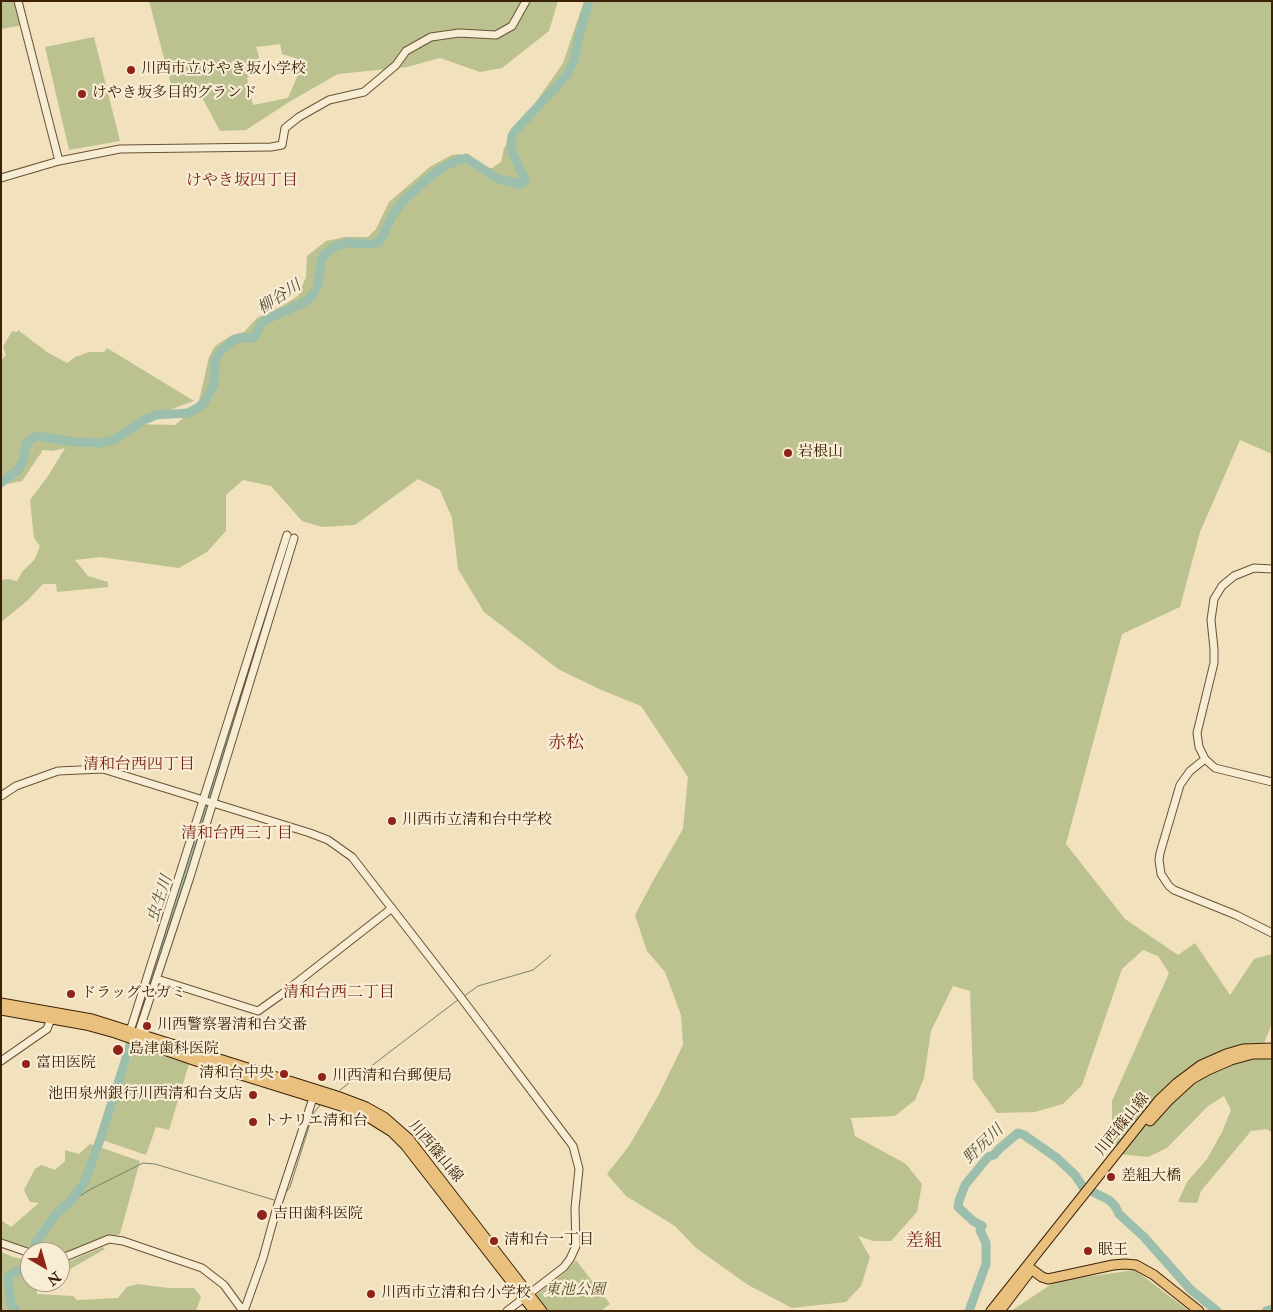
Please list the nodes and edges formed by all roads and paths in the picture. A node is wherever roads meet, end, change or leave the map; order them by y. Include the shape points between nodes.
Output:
1 (18, 1) edge
2 (526, 1) edge
3 (59, 161) junction
4 (1, 178) edge
5 (287, 535) dead end
6 (294, 538) dead end
7 (1272, 569) edge
8 (1205, 759) junction
9 (1272, 782) edge
10 (1, 796) edge
11 (203, 798) junction
12 (213, 802) junction
13 (392, 908) junction
14 (1272, 933) edge
15 (157, 979) junction
16 (1, 1003) edge
17 (1, 1010) edge
18 (53, 1016) junction
19 (133, 1036) junction
20 (1272, 1048) edge
21 (1272, 1054) edge
22 (3, 1061) edge
23 (314, 1094) junction
24 (1096, 1186) junction
25 (1, 1243) edge
26 (20, 1250) edge
27 (70, 1255) edge
28 (1029, 1268) junction
29 (526, 1296) junction
30 (244, 1311) edge
31 (507, 1311) edge
32 (534, 1311) edge
33 (542, 1311) edge
34 (991, 1311) edge
35 (1000, 1311) edge
36 (1199, 1311) edge

1 - 3 street
2 - 3 street via 512,26 496,35 459,32 432,37 406,51 396,65 364,92 329,100 299,117 285,128 282,145 120,149
3 - 4 street
5 - 11 street
6 - 12 street
7 - 8 street via 1254,568 1234,576 1214,599 1211,620 1214,663 1197,733
8 - 9 street via 1221,771
8 - 14 street via 1180,785 1160,854 1161,874 1174,890
10 - 11 street via 16,786 58,771 103,768
11 - 12 street
11 - 19 street
12 - 13 street via 328,840 352,857
12 - 15 street
13 - 15 street via 258,1011
13 - 29 street via 574,1146 579,1169 576,1246 564,1267
15 - 19 street
16 - 18 main road, 川西篠山線
17 - 18 main road, 川西篠山線
18 - 19 main road, 川西篠山線 via 92,1019
18 - 22 street via 47,1029
19 - 23 main road, 川西篠山線
20 - 24 main road, 川西篠山線 via 1243,1049 1226,1054 1177,1083 1160,1100
21 - 24 main road, 川西篠山線 via 1253,1054 1231,1060 1192,1079 1162,1107
23 - 29 main road, 川西篠山線 via 366,1107 399,1128
23 - 30 street
24 - 28 main road, 川西篠山線
25 - 26 street
27 - 30 street via 108,1239 123,1241 202,1268 224,1285
28 - 34 main road, 川西篠山線
28 - 35 main road, 川西篠山線
28 - 36 main road via 1048,1278 1113,1265 1136,1265 1154,1275
29 - 31 street
29 - 32 main road, 川西篠山線
29 - 33 main road, 川西篠山線

